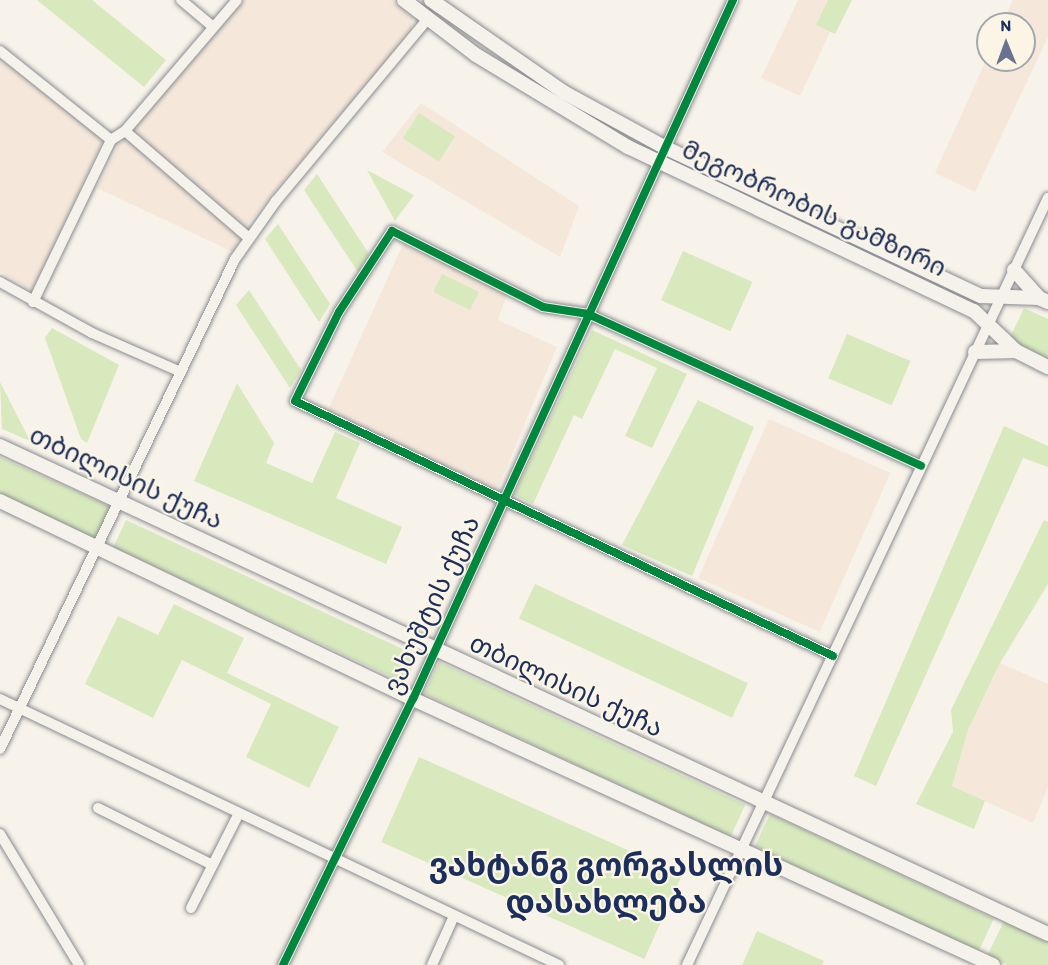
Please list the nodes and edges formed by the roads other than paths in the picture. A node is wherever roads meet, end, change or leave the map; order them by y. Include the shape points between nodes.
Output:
1 (181, 0) edge
2 (237, 0) edge
3 (404, 0) edge
4 (431, 0) edge
5 (733, 0) edge
6 (427, 20) junction
7 (212, 26) junction
8 (0, 51) edge
9 (125, 131) junction
10 (111, 140) junction
11 (666, 148) junction
12 (659, 163) junction
13 (1048, 198) edge
14 (248, 237) junction
15 (1014, 270) junction
16 (0, 282) edge
17 (1001, 296) junction
18 (1044, 300) edge
19 (33, 302) junction
20 (588, 314) junction
21 (989, 323) junction
22 (1016, 351) junction
23 (975, 352) junction
24 (1048, 367) edge
25 (181, 372) junction
26 (0, 446) edge
27 (921, 466) junction
28 (0, 501) edge
29 (120, 501) junction
30 (504, 501) junction
31 (99, 546) junction
32 (435, 651) junction
33 (833, 656) junction
34 (0, 699) edge
35 (413, 699) junction
36 (21, 709) junction
37 (0, 749) edge
38 (763, 805) junction
39 (98, 808) dead end
40 (239, 813) junction
41 (0, 834) edge
42 (743, 848) junction
43 (334, 860) junction
44 (213, 865) junction
45 (191, 908) dead end
46 (454, 916) junction
47 (1048, 934) edge
48 (536, 954) junction
49 (79, 965) edge
50 (284, 965) edge
51 (432, 965) edge
52 (531, 965) edge
53 (559, 965) edge
54 (687, 965) edge
55 (993, 965) edge

1 - 7 street
2 - 7 street
3 - 6 main road, მეგობრობის გამზირი
4 - 11 main road, მეგობრობის გამზირი via 565,93
5 - 11 street, ვახუშტის ქუჩა
6 - 12 main road, მეგობრობის გამზირი via 546,100
6 - 14 street
7 - 9 street
8 - 10 street
9 - 10 street
9 - 14 street
10 - 19 street
11 - 12 street, ვახუშტის ქუჩა
11 - 17 main road, მეგობრობის გამზირი via 981,296
12 - 20 street, ვახუშტის ქუჩა
12 - 21 main road, მეგობრობის გამზირი via 958,303
13 - 15 street
14 - 25 street
15 - 17 street
15 - 18 main road
16 - 19 street
17 - 18 main road, მეგობრობის გამზირი
17 - 21 street
19 - 25 street
20 - 27 street
20 - 30 street, ვახუშტის ქუჩა
20 - 30 street via 543,307 392,231 339,312 295,401
21 - 22 main road, მეგობრობის გამზირი
21 - 23 street
22 - 23 main road
22 - 24 main road, მეგობრობის გამზირი
23 - 27 street
25 - 29 street
26 - 29 main road, თბილისის ქუჩა
27 - 33 street
28 - 31 main road
29 - 31 street
29 - 32 main road, თბილისის ქუჩა
30 - 32 street, ვახუშტის ქუჩა
30 - 33 street
31 - 35 main road
31 - 36 street
32 - 35 street, ვახუშტის ქუჩა
32 - 38 main road, თბილისის ქუჩა
33 - 38 street
34 - 36 street
35 - 42 main road
35 - 43 street, ვახუშტის ქუჩა
36 - 37 street
36 - 40 street
38 - 42 street
38 - 47 main road, თბილისის ქუჩა
39 - 44 street
40 - 43 street
40 - 44 street
41 - 49 street
42 - 54 street
42 - 55 main road
43 - 46 street
43 - 50 street, ვახუშტის ქუჩა
44 - 45 street
46 - 48 street
46 - 51 street
48 - 52 street
48 - 53 street

